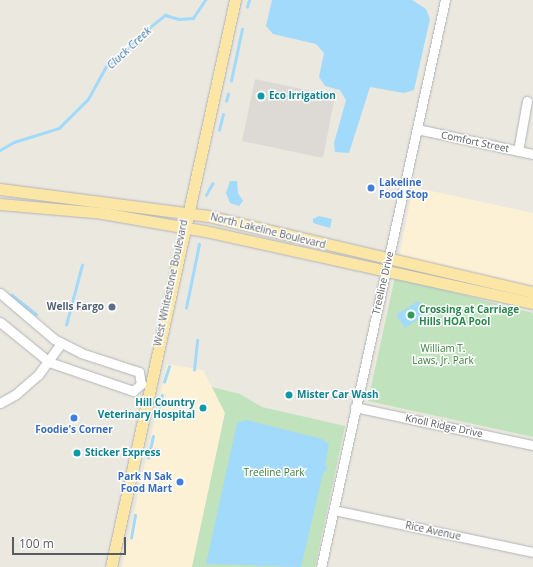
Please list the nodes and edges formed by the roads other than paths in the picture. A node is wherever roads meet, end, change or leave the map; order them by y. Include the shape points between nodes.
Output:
1 (235, 0) edge
2 (445, 0) edge
3 (527, 101) dead end
4 (417, 129) junction
5 (518, 151) junction
6 (533, 154) edge
7 (0, 189) edge
8 (0, 204) edge
9 (186, 213) junction
10 (183, 228) junction
11 (388, 259) junction
12 (385, 271) junction
13 (533, 292) edge
14 (0, 294) edge
15 (533, 304) edge
16 (0, 322) edge
17 (60, 343) junction
18 (49, 362) junction
19 (145, 385) junction
20 (0, 403) edge
21 (355, 408) junction
22 (533, 445) edge
23 (334, 510) junction
24 (533, 552) edge
25 (111, 567) edge
26 (321, 567) edge

1 - 9 main road, West Whitestone Boulevard
2 - 4 street, Treeline Drive
3 - 5 street
4 - 5 street, Comfort Street
4 - 11 street, Treeline Drive
5 - 6 street, Comfort Street
7 - 9 main road, North Lakeline Boulevard
8 - 10 main road, North Lakeline Boulevard via 102,213
9 - 10 main road, West Whitestone Boulevard
9 - 11 main road, North Lakeline Boulevard
10 - 12 main road, North Lakeline Boulevard
10 - 19 main road, West Whitestone Boulevard
11 - 12 street, Treeline Drive
11 - 13 main road, North Lakeline Boulevard
12 - 15 main road, North Lakeline Boulevard
12 - 21 street, Treeline Drive
14 - 17 street
16 - 18 street
17 - 18 street
17 - 19 street via 139,372
18 - 19 street via 133,391
18 - 20 street via 16,394
19 - 25 main road, West Whitestone Boulevard
21 - 22 street, Knoll Ridge Drive
21 - 23 street, Treeline Drive
23 - 24 street, Rice Avenue
23 - 26 street, Treeline Drive

